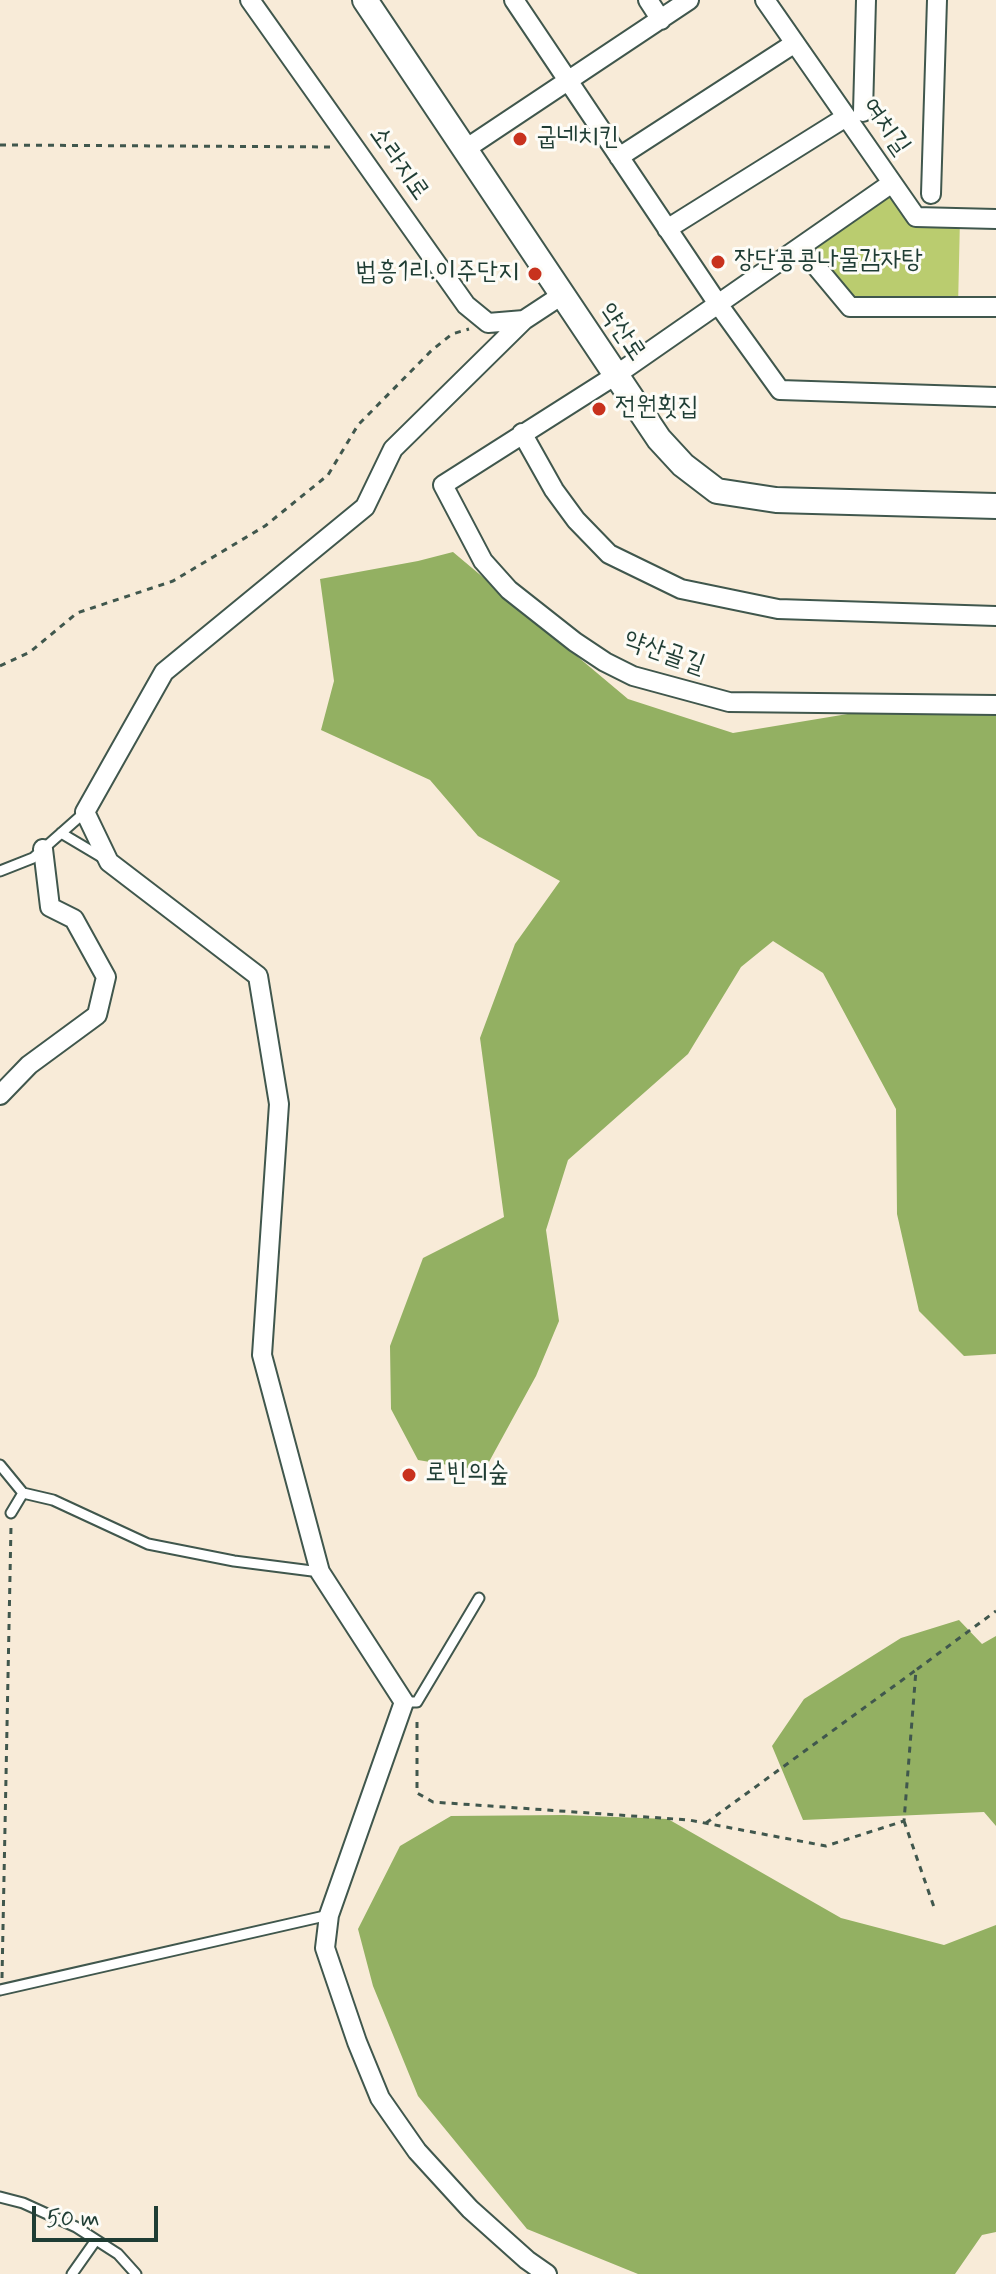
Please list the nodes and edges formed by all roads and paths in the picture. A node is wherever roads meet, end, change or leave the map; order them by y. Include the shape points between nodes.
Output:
1 (250, 0) edge
2 (365, 0) edge
3 (648, 0) edge
4 (689, 0) edge
5 (765, 0) edge
6 (866, 0) edge
7 (937, 0) edge
8 (519, 2) edge
9 (661, 20) junction
10 (795, 43) junction
11 (568, 81) junction
12 (855, 115) junction
13 (0, 145) edge
14 (354, 147) junction
15 (464, 150) junction
16 (619, 157) junction
17 (892, 183) junction
18 (931, 194) dead end
19 (996, 219) edge
20 (667, 229) junction
21 (800, 247) junction
22 (562, 295) junction
23 (718, 304) junction
24 (996, 307) edge
25 (524, 320) junction
26 (488, 323) junction
27 (616, 375) junction
28 (996, 397) edge
29 (522, 433) junction
30 (996, 506) edge
31 (996, 616) edge
32 (0, 666) edge
33 (996, 705) edge
34 (85, 812) junction
35 (61, 833) junction
36 (43, 849) junction
37 (109, 862) junction
38 (0, 871) edge
39 (0, 1095) edge
40 (0, 1465) edge
41 (23, 1493) junction
42 (11, 1513) joint
43 (320, 1572) junction
44 (479, 1598) dead end
45 (996, 1611) edge
46 (916, 1670) junction
47 (410, 1702) junction
48 (904, 1821) junction
49 (706, 1823) junction
50 (935, 1910) dead end
51 (329, 1915) junction
52 (1, 1990) edge
53 (0, 2197) edge
54 (96, 2240) junction
55 (72, 2274) edge
56 (136, 2274) edge
57 (547, 2274) edge

1 - 14 street, 소라지로
2 - 15 street, 약산로
3 - 9 street
4 - 9 street
5 - 10 street, 여치길
6 - 12 street
7 - 18 street
8 - 11 street
9 - 11 street
10 - 12 street, 여치길
10 - 16 street
11 - 15 street
11 - 16 street
12 - 17 street, 여치길
12 - 20 street
13 - 14 path
14 - 26 street, 소라지로 via 466,305
15 - 22 street, 약산로
16 - 20 street
17 - 19 street, 여치길 via 916,217
17 - 21 street, 약산골길
20 - 23 street
21 - 23 street, 약산골길
21 - 24 street via 850,307
22 - 25 street
22 - 27 street, 약산로
23 - 27 street, 약산골길
23 - 28 street via 780,390
25 - 26 street
25 - 34 street via 393,449 365,507 164,672
26 - 32 path via 452,334 432,350 358,425 328,475 265,526 173,581 77,613 30,652
27 - 29 street, 약산골길
27 - 30 street, 약산로 via 659,439 717,491 776,500
29 - 31 street via 554,490 609,554 681,589 778,609
29 - 33 street, 약산골길 via 443,485 483,561 509,590 605,662 646,680 729,702
34 - 35 lane
34 - 37 street
35 - 36 lane
35 - 37 lane
36 - 38 lane
36 - 39 street via 50,907 74,919 106,977 97,1015 29,1065
37 - 43 street via 258,976 279,1104 262,1355
40 - 41 lane
41 - 42 lane
41 - 43 lane via 53,1500 148,1544
42 - 52 path
43 - 47 street
44 - 47 lane
45 - 46 path
46 - 48 path
46 - 49 path
47 - 49 path via 417,1793 433,1802
47 - 51 street
48 - 49 path via 826,1846
48 - 50 path
51 - 52 lane
51 - 57 street via 325,1948 380,2098 417,2151 470,2209
53 - 54 lane
54 - 55 lane
54 - 56 lane

